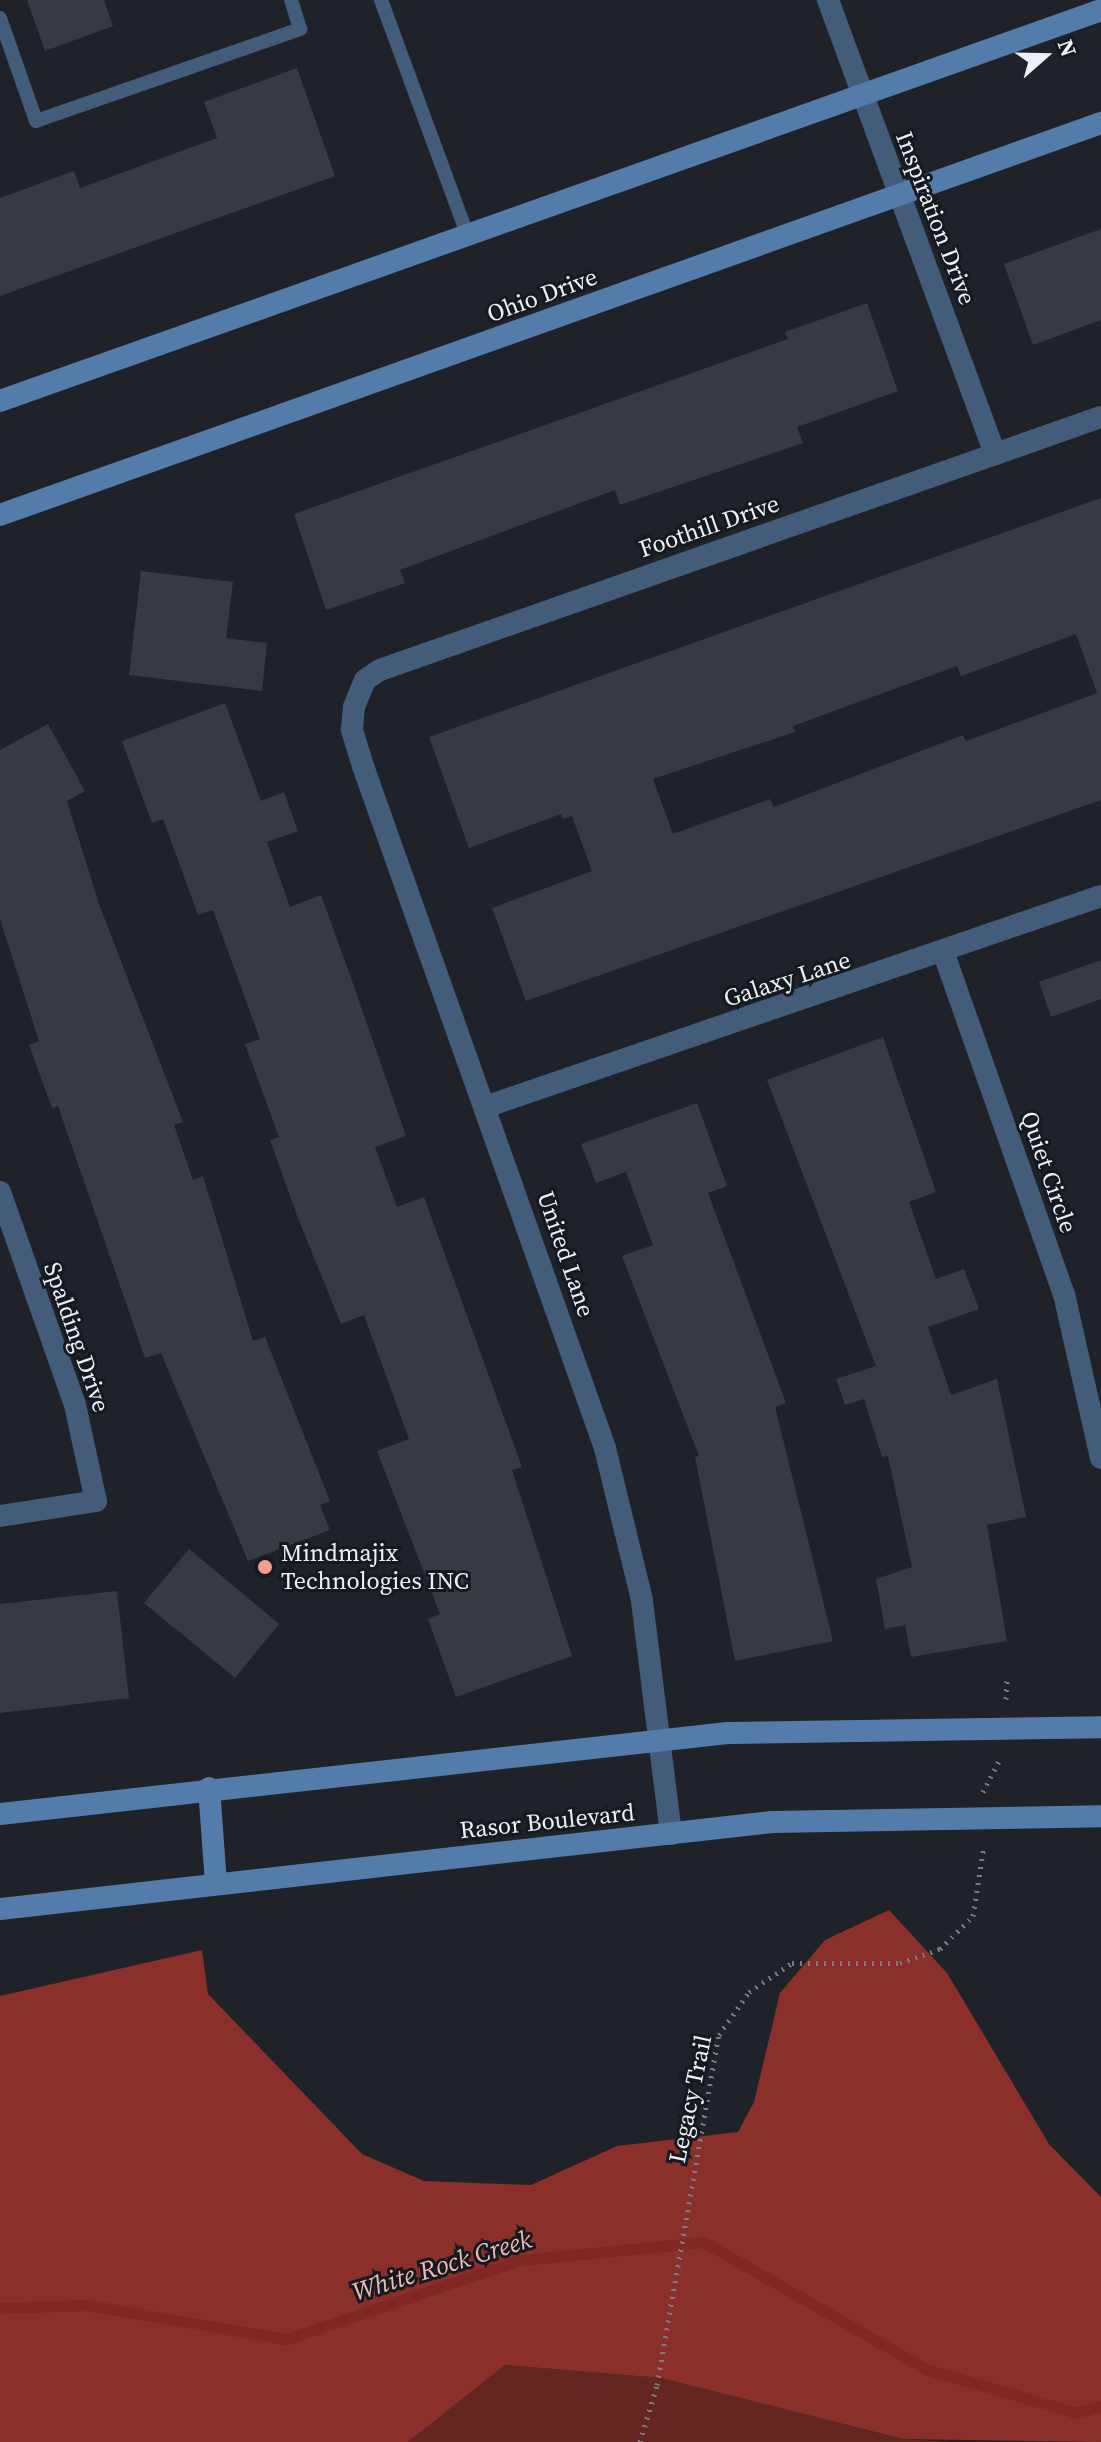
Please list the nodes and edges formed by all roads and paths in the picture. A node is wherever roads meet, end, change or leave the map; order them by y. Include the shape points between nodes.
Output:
1 (291, 0) edge
2 (381, 0) edge
3 (828, 0) edge
4 (1101, 10) edge
5 (0, 18) edge
6 (861, 95) junction
7 (1101, 123) edge
8 (901, 193) junction
9 (467, 234) junction
10 (0, 401) edge
11 (1101, 417) edge
12 (995, 454) junction
13 (0, 515) edge
14 (354, 707) joint
15 (1101, 896) edge
16 (944, 954) junction
17 (488, 1106) junction
18 (0, 1192) edge
19 (1101, 1458) edge
20 (0, 1516) edge
21 (1007, 1680) dead end
22 (1006, 1690) dead end
23 (1101, 1727) edge
24 (661, 1740) junction
25 (1006, 1750) dead end
26 (983, 1783) dead end
27 (209, 1788) junction
28 (0, 1814) edge
29 (1101, 1816) edge
30 (671, 1834) junction
31 (984, 1845) dead end
32 (216, 1884) junction
33 (0, 1909) edge
34 (640, 2442) edge

1 - 5 lane via 300,29 36,121
2 - 9 lane
3 - 6 street, Inspiration Drive
4 - 6 main road
6 - 8 street, Inspiration Drive
6 - 9 main road
7 - 8 main road, Ohio Drive
8 - 12 street, Inspiration Drive
8 - 13 main road, Ohio Drive
9 - 10 main road
11 - 12 street, Foothill Drive
12 - 14 street, Foothill Drive via 380,670 365,680
14 - 17 street, United Lane via 352,729 363,766
15 - 16 street, Galaxy Lane
16 - 17 street, Galaxy Lane
16 - 19 street, Quiet Circle via 1064,1294
17 - 24 street, United Lane via 605,1448 642,1600
18 - 20 street, Spalding Drive via 75,1405 96,1501
21 - 22 path
23 - 24 main road via 728,1733
24 - 27 main road
24 - 30 street, United Lane
25 - 26 path
27 - 28 main road
27 - 32 main road
29 - 30 main road, Rasor Boulevard via 772,1822
30 - 32 main road, Rasor Boulevard
31 - 34 path, Legacy Trail via 973,1916 940,1949 900,1963 792,1963 749,1992 719,2035 661,2355
32 - 33 main road, Rasor Boulevard

